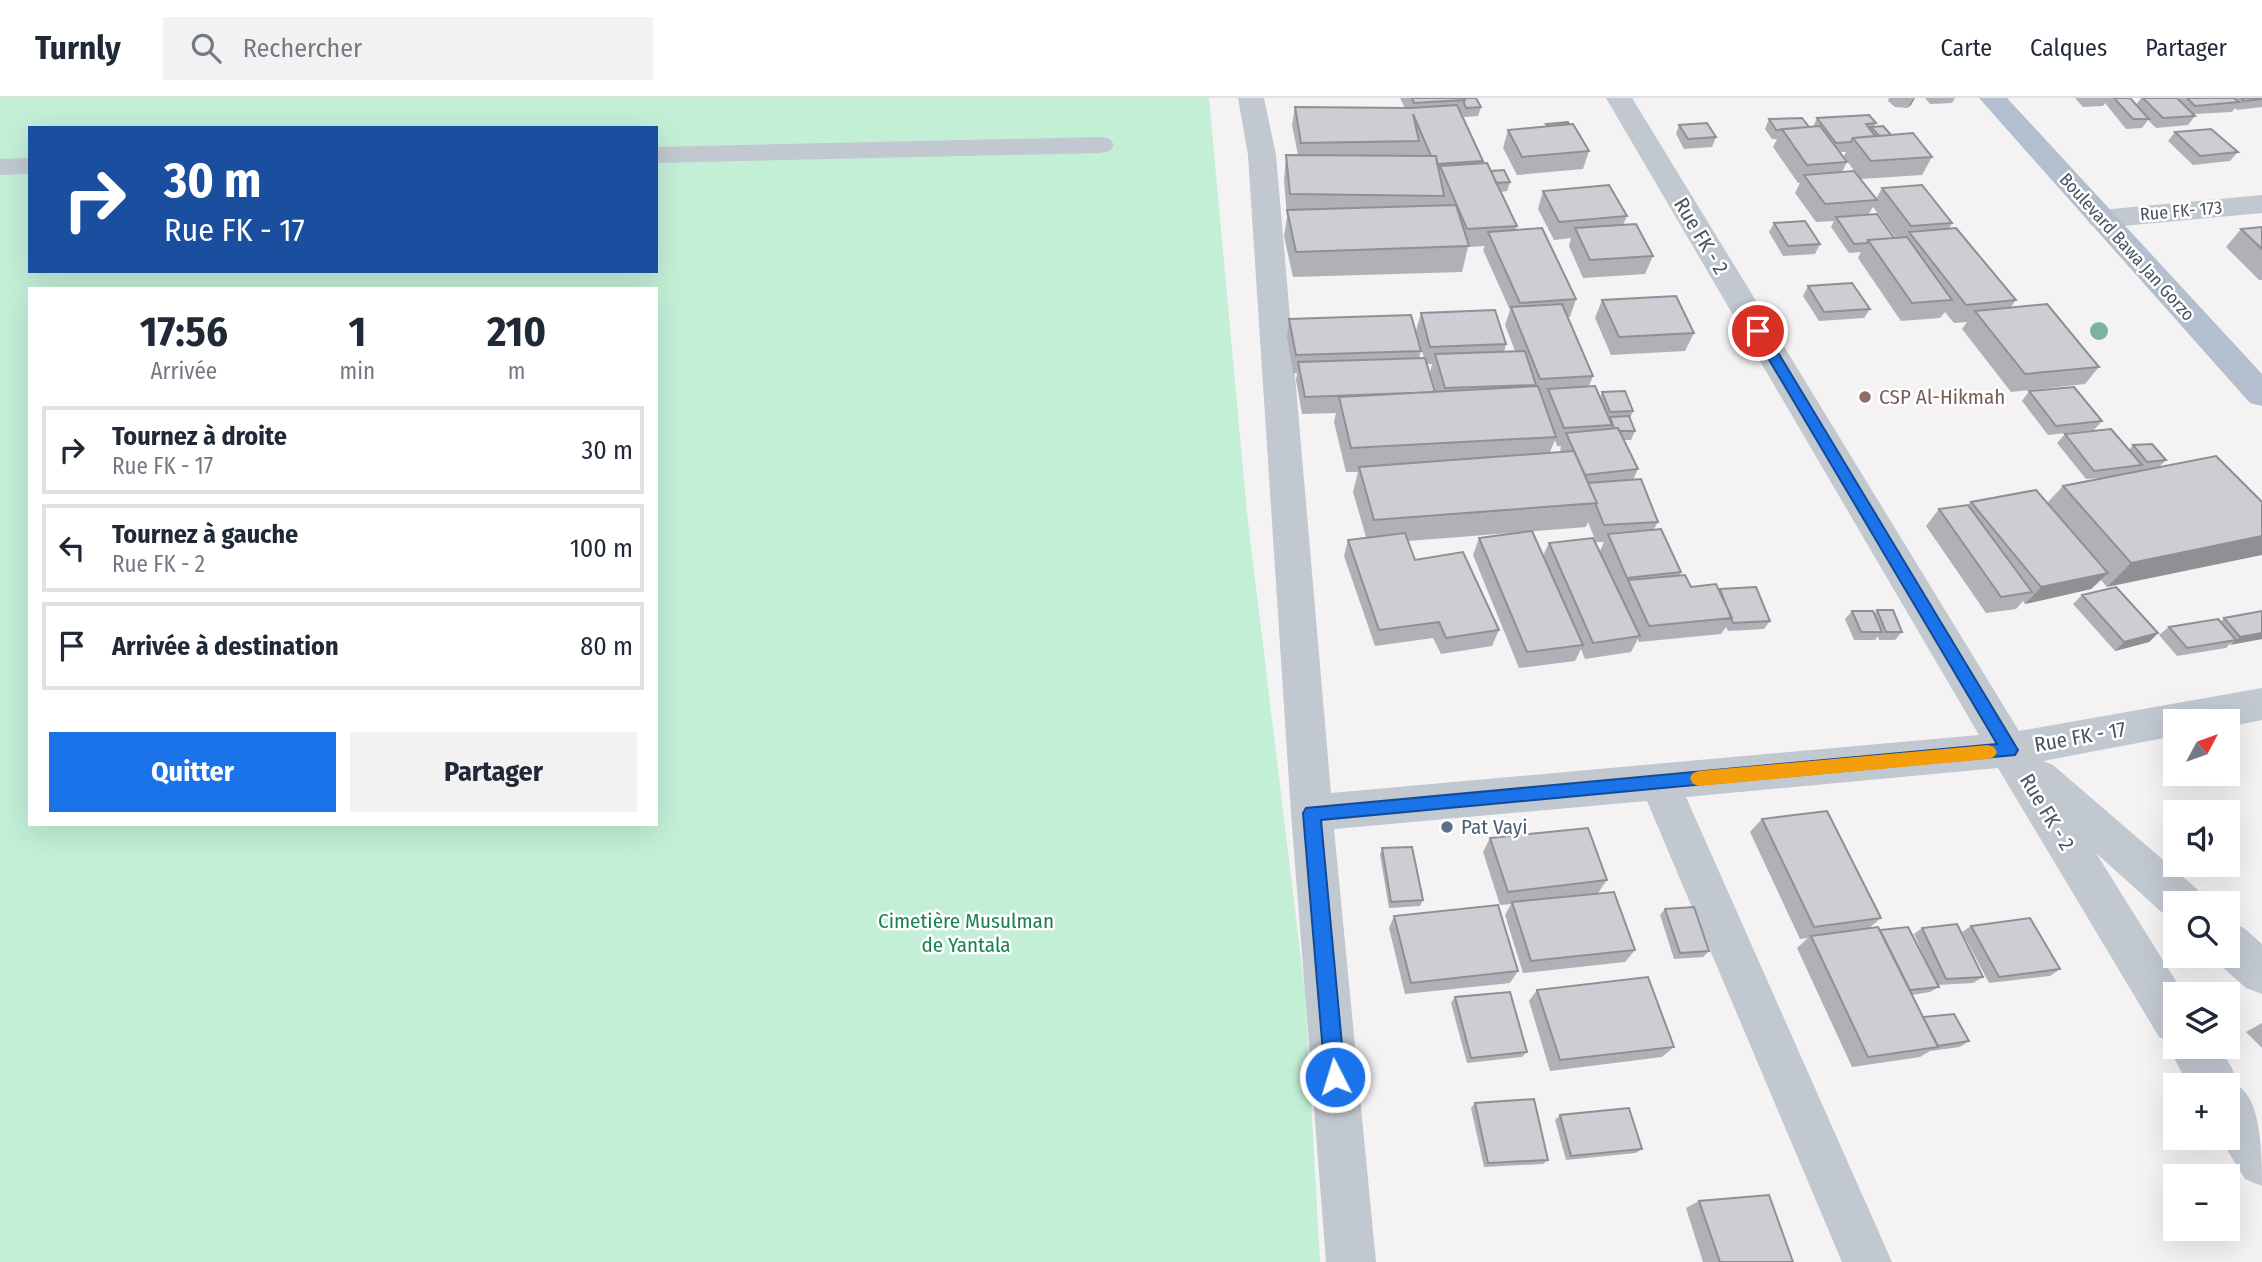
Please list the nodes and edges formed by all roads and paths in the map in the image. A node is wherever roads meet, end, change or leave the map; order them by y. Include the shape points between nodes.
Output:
1 (1251, 98) edge
2 (1619, 98) edge
3 (1992, 98) edge
4 (1100, 145) dead end
5 (658, 155) edge
6 (28, 166) edge
7 (0, 167) edge
8 (2262, 204) edge
9 (2101, 219) junction
10 (2262, 395) edge
11 (2262, 704) edge
12 (2010, 750) junction
13 (1659, 782) junction
14 (1312, 813) junction
15 (2169, 891) edge
16 (2240, 954) edge
17 (2262, 973) edge
18 (2163, 1001) edge
19 (2240, 1126) edge
20 (2262, 1162) edge
21 (1351, 1262) edge
22 (1867, 1262) edge

1 - 14 street via 1262,155
2 - 12 street, Rue FK - 2
3 - 9 main road, Boulevard Bawa Jan Gorzo
4 - 5 street
6 - 7 street
8 - 9 street, Rue FK- 173
9 - 10 main road, Boulevard Bawa Jan Gorzo
11 - 12 street, Rue FK - 17
12 - 13 street, Rue FK - 17
12 - 15 street
12 - 18 street, Rue FK - 2
13 - 14 street, Rue FK - 17
13 - 22 street
14 - 21 street
16 - 17 street
19 - 20 street

